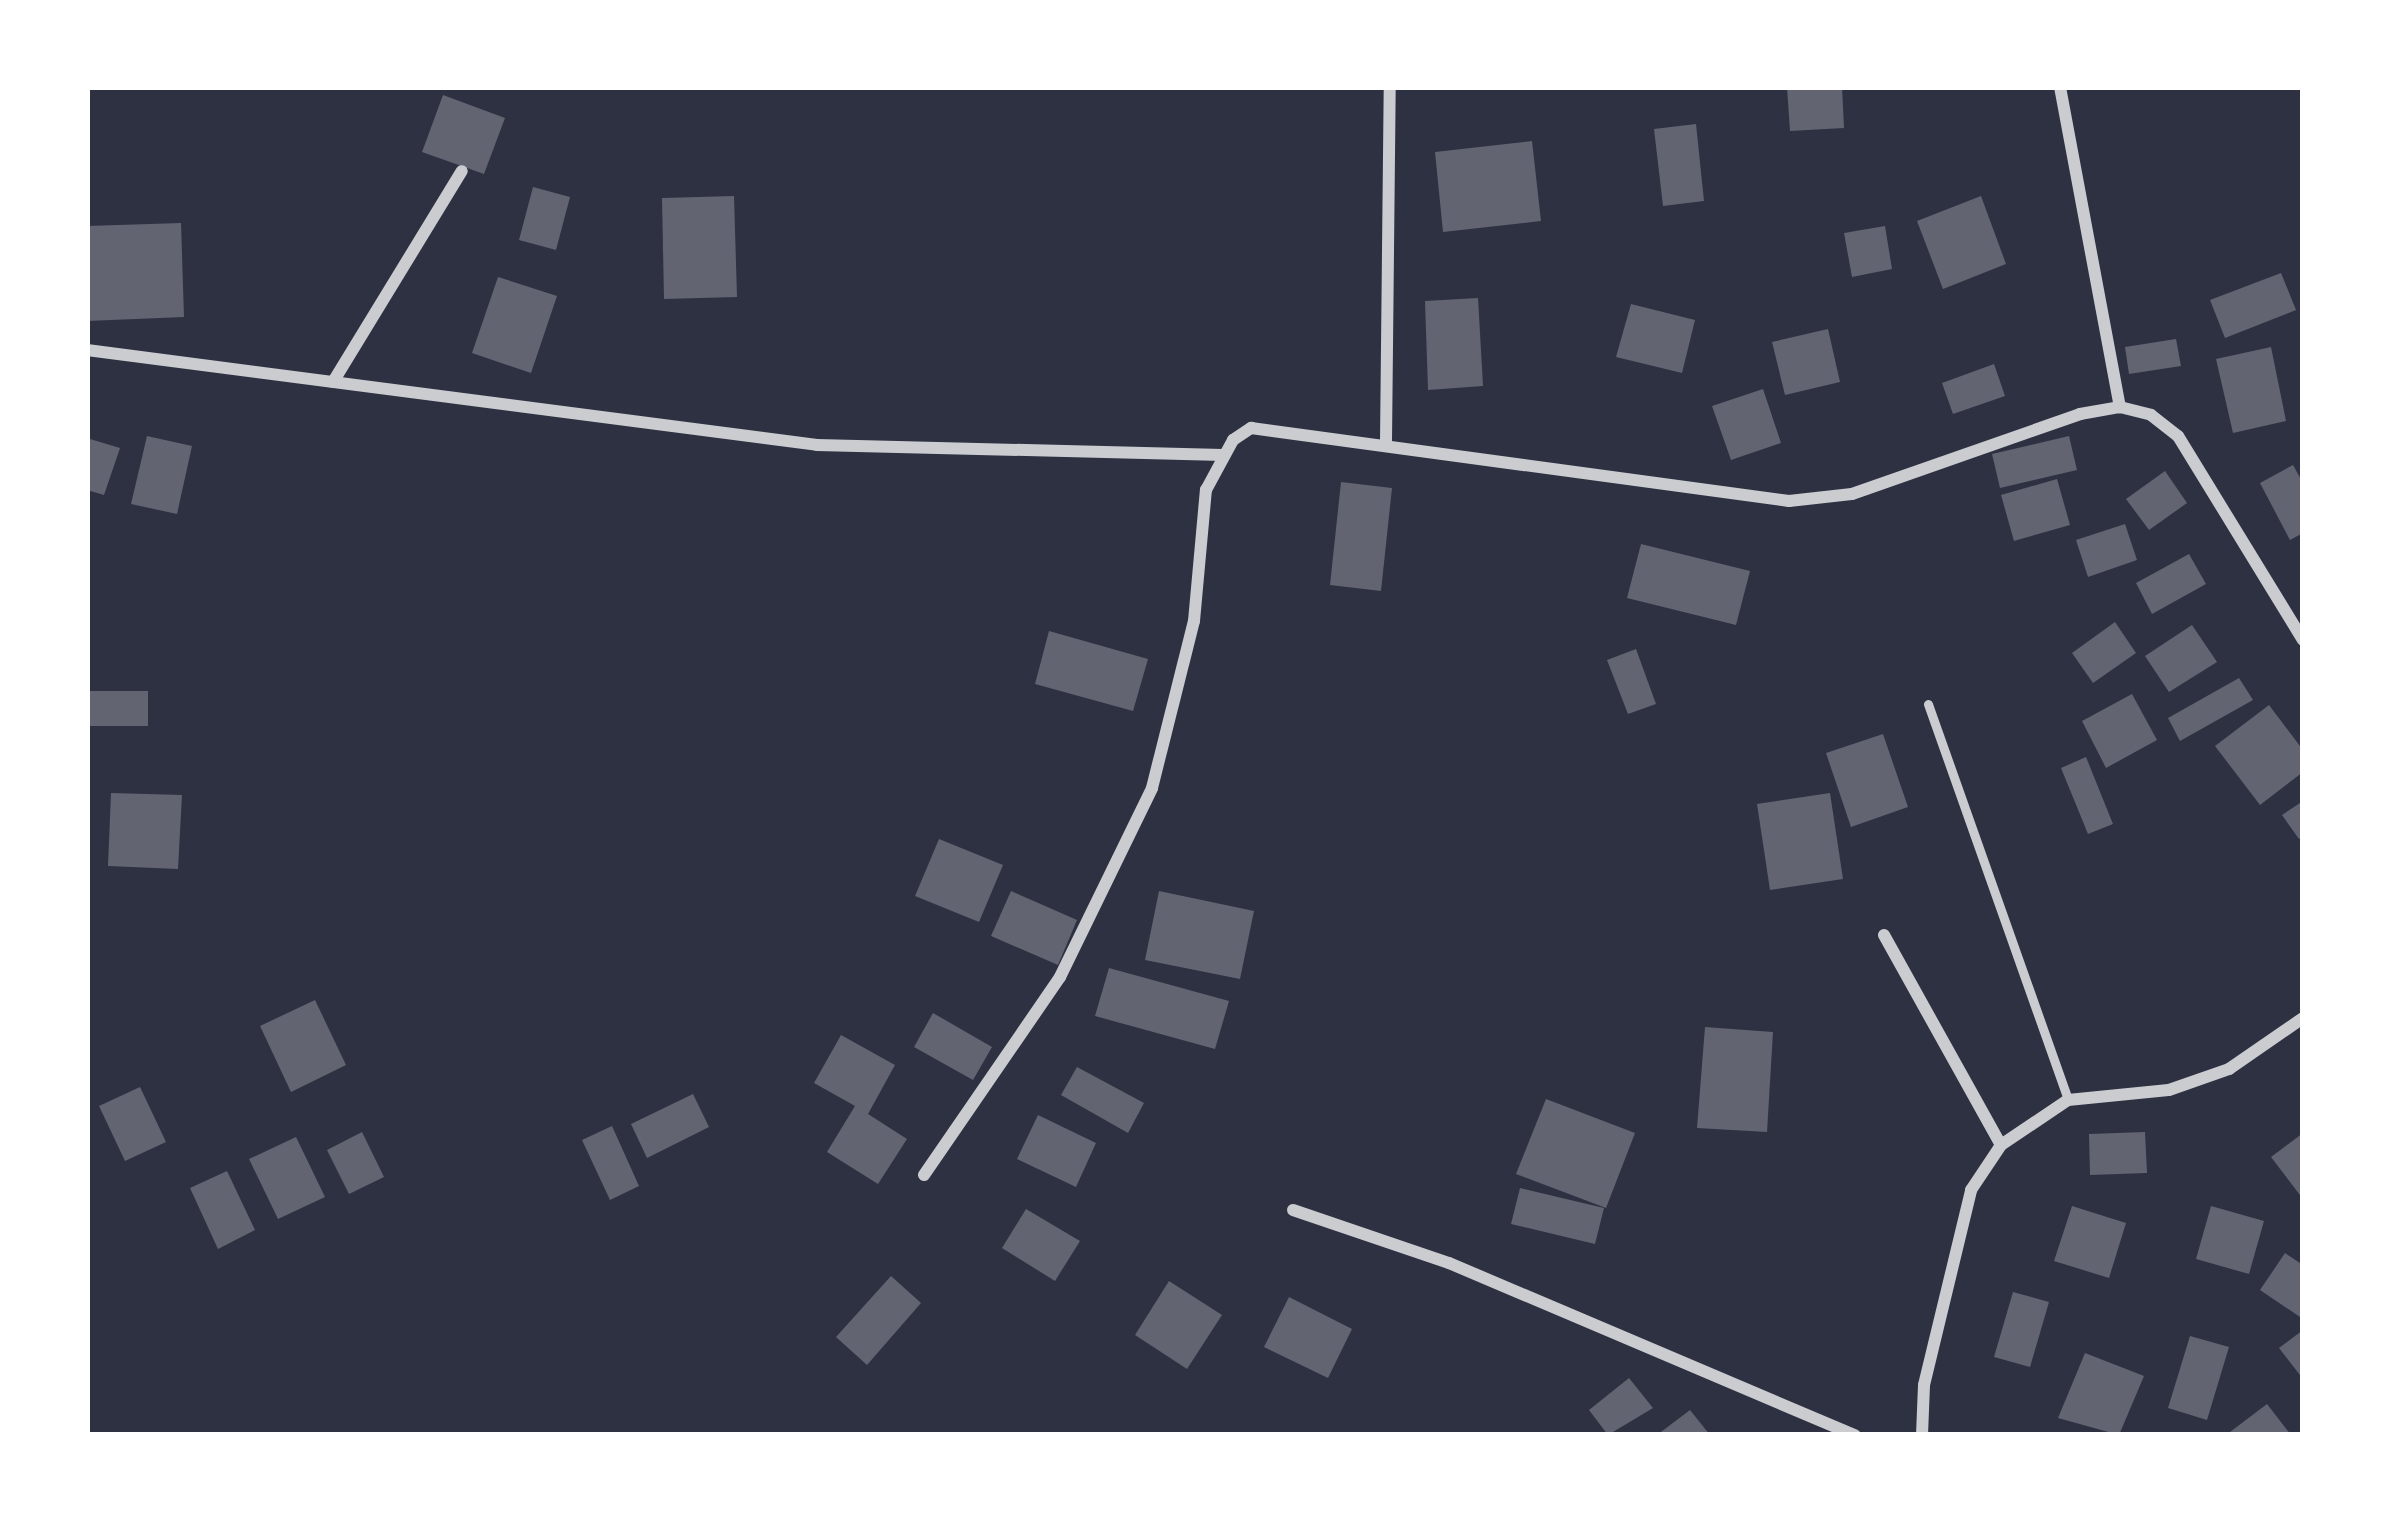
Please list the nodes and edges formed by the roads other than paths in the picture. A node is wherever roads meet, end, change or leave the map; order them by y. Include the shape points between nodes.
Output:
1 (1390, 87) edge
2 (2060, 87) edge
3 (462, 170) dead end
4 (87, 350) edge
5 (333, 382) junction
6 (2120, 407) junction
7 (1386, 442) junction
8 (1223, 455) junction
9 (2303, 640) edge
10 (1928, 704) dead end
11 (1884, 935) dead end
12 (2303, 1018) edge
13 (2068, 1100) junction
14 (2001, 1145) junction
15 (924, 1175) dead end
16 (1293, 1210) dead end
17 (1855, 1435) edge
18 (1922, 1435) edge

1 - 7 street
2 - 6 street
3 - 5 street
4 - 5 street
5 - 8 street via 817,445
6 - 7 street via 1852,494 1789,501
6 - 9 street via 2150,415 2178,436
7 - 8 street via 1269,424 1251,428
8 - 15 street via 1207,490 1194,621 1152,788 1060,977
10 - 13 lane
11 - 14 street
12 - 13 street via 2229,1069 2169,1090
13 - 14 street
14 - 18 street via 1971,1190 1924,1385
16 - 17 street via 1449,1263

